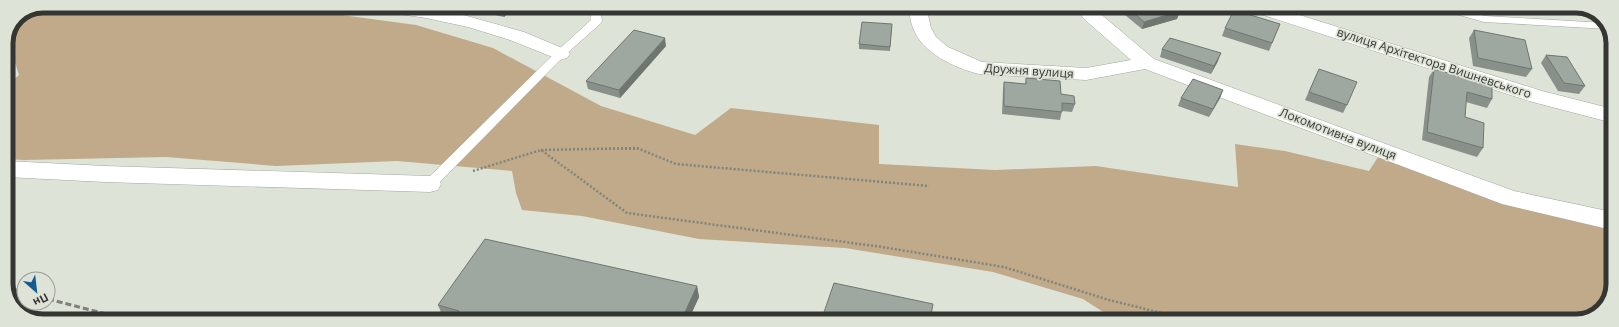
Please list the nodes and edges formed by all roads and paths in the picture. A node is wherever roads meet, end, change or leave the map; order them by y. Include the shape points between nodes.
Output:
1 (432, 13) edge
2 (596, 13) edge
3 (919, 13) edge
4 (1089, 13) edge
5 (1279, 13) edge
6 (1463, 13) edge
7 (1600, 25) edge
8 (560, 54) junction
9 (1147, 63) junction
10 (1606, 114) edge
11 (541, 150) junction
12 (13, 169) edge
13 (467, 173) dead end
14 (430, 184) joint
15 (929, 186) dead end
16 (1606, 219) edge
17 (1166, 314) edge

1 - 8 street via 520,36
2 - 8 lane via 597,21
3 - 9 street, Дружня вулиця via 922,28 929,40 941,51 978,68 1086,74
4 - 9 street, Локомотивна вулиця
5 - 10 street, вулиця Архітектора Вишневського via 1536,96
6 - 7 lane via 1484,19
8 - 14 lane
9 - 16 street, Локомотивна вулиця via 1510,198
11 - 13 path
11 - 15 path via 636,148 676,164
11 - 17 path via 627,213 882,247 1004,267 1109,300
12 - 14 street via 113,175

